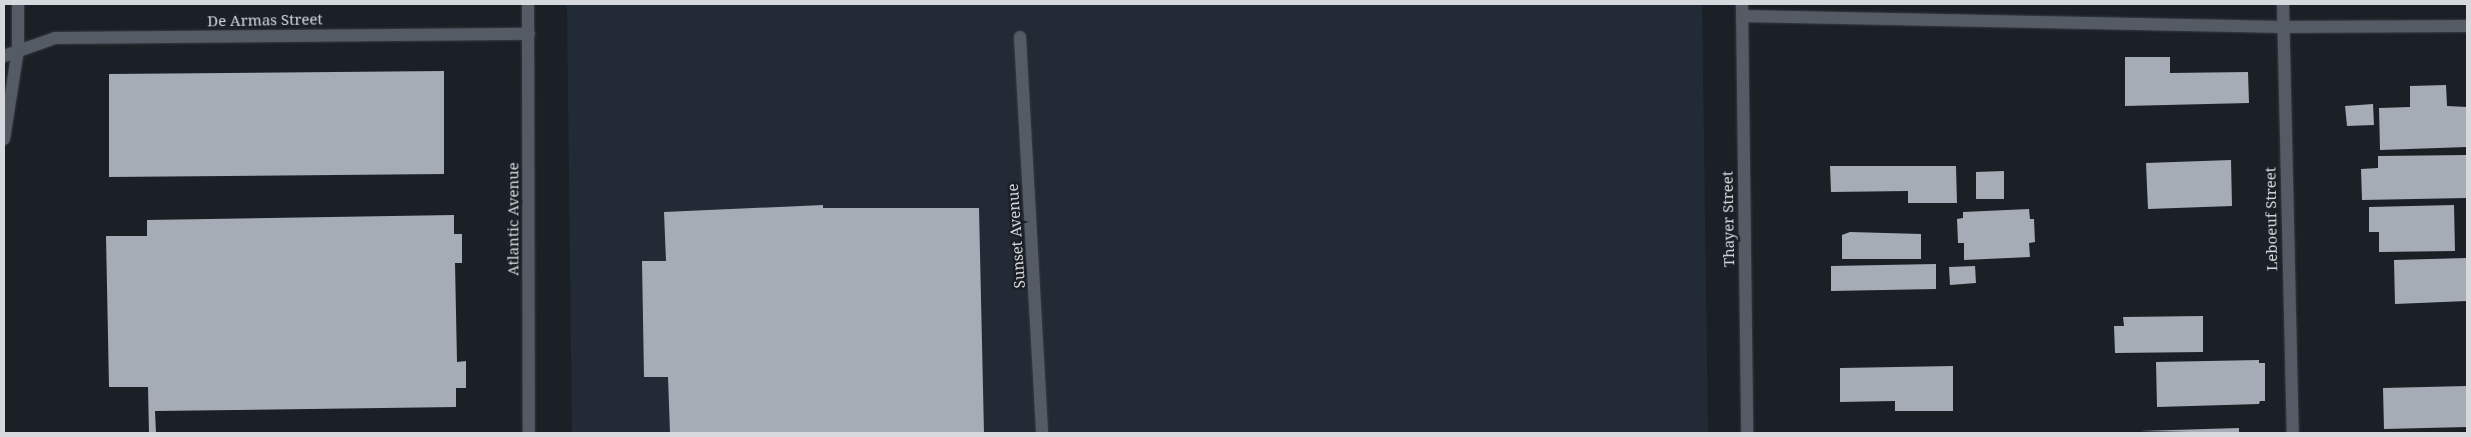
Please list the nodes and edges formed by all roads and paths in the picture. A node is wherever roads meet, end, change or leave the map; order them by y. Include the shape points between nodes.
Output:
1 (18, 4) edge
2 (528, 4) edge
3 (2283, 4) edge
4 (1742, 10) edge
5 (2467, 26) edge
6 (2283, 27) junction
7 (529, 34) junction
8 (1020, 37) dead end
9 (18, 50) junction
10 (4, 56) edge
11 (4, 139) edge
12 (529, 433) edge
13 (1042, 433) edge
14 (1747, 433) edge
15 (2293, 433) edge

1 - 9 street
2 - 7 street, Atlantic Avenue
3 - 6 street, Leboeuf Street
4 - 6 street
4 - 14 street, Thayer Street
5 - 6 street
6 - 15 street, Leboeuf Street
7 - 9 street, De Armas Street via 54,38
7 - 12 street, Atlantic Avenue
8 - 13 street, Sunset Avenue
9 - 10 street, De Armas Street
9 - 11 street

